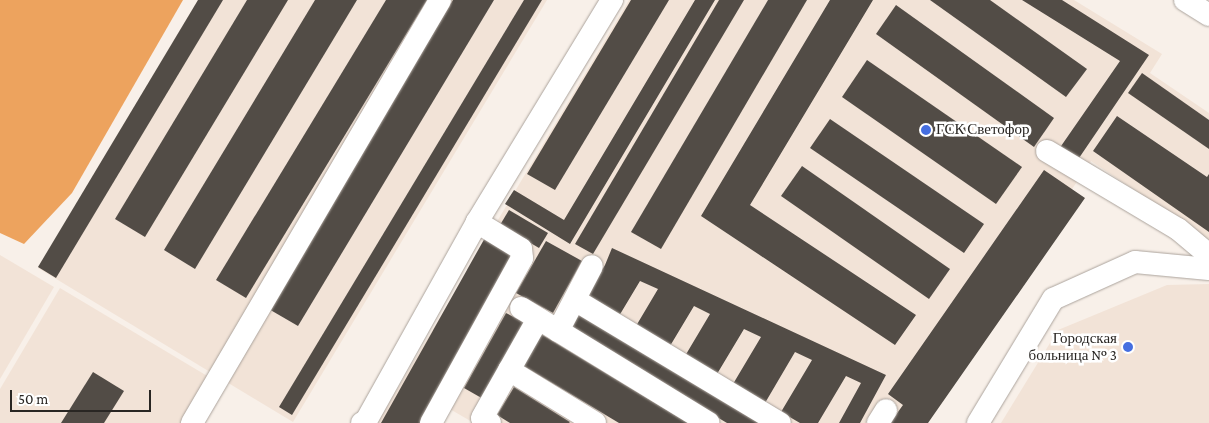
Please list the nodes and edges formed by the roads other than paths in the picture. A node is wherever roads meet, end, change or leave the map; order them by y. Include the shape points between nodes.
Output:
1 (440, 0) edge
2 (612, 0) edge
3 (1185, 0) edge
4 (1209, 15) edge
5 (1047, 151) dead end
6 (477, 222) junction
7 (1209, 255) edge
8 (592, 266) dead end
9 (1209, 269) edge
10 (575, 300) junction
11 (558, 331) junction
12 (509, 370) junction
13 (192, 423) edge
14 (362, 423) edge
15 (431, 423) edge
16 (490, 423) edge
17 (595, 423) edge
18 (709, 423) edge
19 (780, 423) edge
20 (978, 423) edge

1 - 13 street
2 - 6 street
3 - 4 street
5 - 7 street via 1178,230
6 - 14 street
6 - 15 street via 521,249 522,258
8 - 10 street
9 - 20 street via 1135,262 1053,299
10 - 11 street
10 - 19 street
11 - 12 street via 530,313
11 - 18 street
12 - 16 street via 482,418
12 - 17 street

